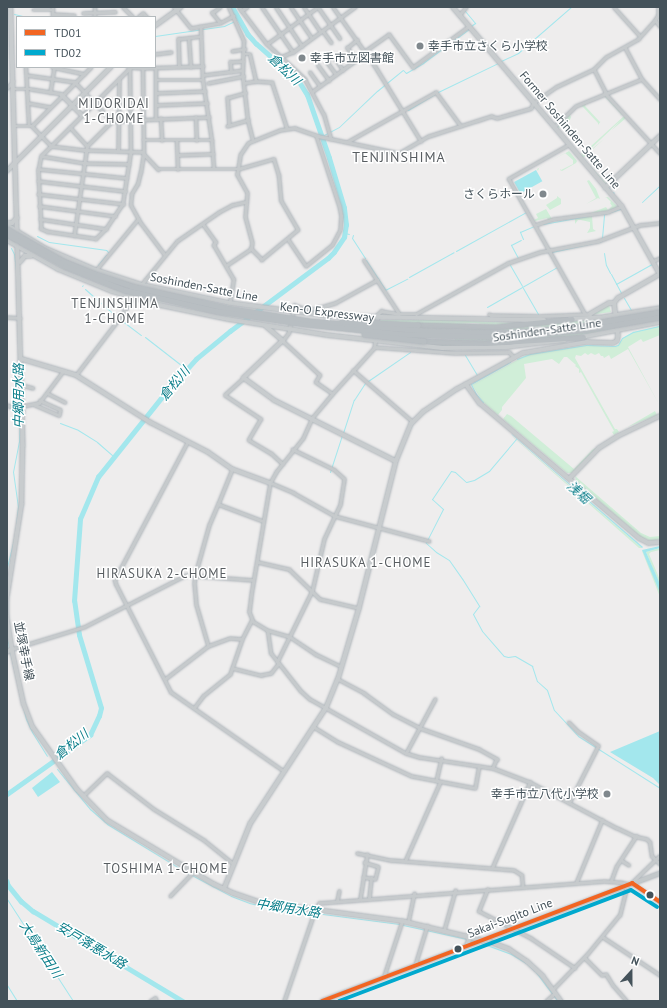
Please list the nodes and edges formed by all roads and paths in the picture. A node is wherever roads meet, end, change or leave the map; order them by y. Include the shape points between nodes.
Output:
1 (11, 7) edge
2 (95, 7) edge
3 (123, 7) edge
4 (181, 7) edge
5 (220, 7) edge
6 (229, 7) edge
7 (239, 7) edge
8 (247, 7) edge
9 (262, 7) edge
10 (276, 7) edge
11 (291, 7) edge
12 (304, 7) edge
13 (318, 7) edge
14 (333, 7) edge
15 (355, 7) edge
16 (454, 7) edge
17 (466, 7) edge
18 (614, 7) edge
19 (658, 7) edge
20 (53, 8) edge
21 (175, 9) edge
22 (33, 10) dead end
23 (241, 11) junction
24 (115, 12) dead end
25 (83, 13) dead end
26 (95, 13) junction
27 (309, 14) junction
28 (460, 14) junction
29 (74, 15) dead end
30 (7, 16) edge
31 (12, 16) junction
32 (53, 16) edge
33 (132, 16) edge
34 (233, 16) junction
35 (341, 18) junction
36 (300, 20) junction
37 (655, 20) junction
38 (220, 23) junction
39 (156, 25) edge
40 (331, 25) junction
41 (201, 26) junction
42 (470, 26) junction
43 (660, 26) edge
44 (290, 27) junction
45 (322, 31) junction
46 (280, 34) junction
47 (201, 36) junction
48 (640, 36) junction
49 (12, 38) junction
50 (16, 38) edge
51 (189, 38) junction
52 (312, 38) junction
53 (340, 38) dead end
54 (357, 40) junction
55 (331, 42) dead end
56 (267, 44) junction
57 (302, 46) junction
58 (624, 47) junction
59 (245, 49) junction
60 (232, 51) dead end
61 (171, 52) dead end
62 (293, 52) junction
63 (366, 52) junction
64 (156, 54) edge
65 (244, 54) junction
66 (281, 57) junction
67 (356, 60) junction
68 (243, 61) junction
69 (318, 65) dead end
70 (203, 66) junction
71 (179, 67) junction
72 (191, 67) junction
73 (26, 68) edge
74 (54, 68) edge
75 (58, 68) edge
76 (90, 68) edge
77 (110, 68) edge
78 (129, 68) edge
79 (143, 68) edge
80 (156, 68) junction
81 (7, 69) edge
82 (594, 69) junction
83 (13, 70) junction
84 (242, 70) junction
85 (343, 70) junction
86 (231, 72) junction
87 (310, 72) dead end
88 (84, 74) junction
89 (26, 75) junction
90 (203, 75) junction
91 (336, 75) junction
92 (243, 76) junction
93 (52, 79) junction
94 (119, 79) junction
95 (642, 79) junction
96 (13, 80) junction
97 (156, 80) junction
98 (203, 80) junction
99 (329, 80) junction
100 (256, 81) junction
101 (75, 82) junction
102 (208, 83) dead end
103 (244, 83) junction
104 (320, 86) junction
105 (7, 88) edge
106 (14, 89) junction
107 (27, 89) junction
108 (205, 91) junction
109 (313, 91) junction
110 (50, 93) junction
111 (85, 93) junction
112 (156, 93) junction
113 (245, 93) junction
114 (605, 93) junction
115 (62, 95) junction
116 (660, 99) edge
117 (28, 102) junction
118 (95, 103) junction
119 (207, 103) junction
120 (534, 103) junction
121 (72, 105) junction
122 (156, 105) junction
123 (50, 107) junction
124 (404, 111) junction
125 (82, 115) junction
126 (196, 117) junction
127 (209, 117) junction
128 (161, 118) junction
129 (130, 119) junction
130 (143, 119) junction
131 (156, 119) junction
132 (118, 120) junction
133 (248, 120) junction
134 (112, 121) junction
135 (30, 125) junction
136 (15, 126) junction
137 (461, 126) junction
138 (70, 127) junction
139 (553, 127) junction
140 (286, 128) junction
141 (41, 136) junction
142 (317, 136) junction
143 (660, 136) edge
144 (331, 139) junction
145 (143, 140) junction
146 (162, 140) junction
147 (177, 140) junction
148 (197, 140) junction
149 (212, 140) junction
150 (253, 140) junction
151 (421, 141) junction
152 (347, 142) junction
153 (652, 144) junction
154 (569, 145) junction
155 (51, 146) junction
156 (87, 146) junction
157 (86, 150) junction
158 (118, 151) junction
159 (131, 152) junction
160 (143, 153) junction
161 (660, 153) edge
162 (213, 154) junction
163 (178, 155) junction
164 (41, 156) junction
165 (16, 161) junction
166 (84, 163) junction
167 (129, 164) junction
168 (214, 168) junction
169 (38, 169) junction
170 (178, 169) junction
171 (238, 169) junction
172 (7, 172) edge
173 (82, 174) junction
174 (127, 178) junction
175 (38, 181) junction
176 (81, 186) junction
177 (605, 188) junction
178 (125, 190) junction
179 (38, 194) junction
180 (124, 197) junction
181 (131, 198) junction
182 (79, 199) junction
183 (245, 202) junction
184 (123, 204) junction
185 (39, 206) junction
186 (622, 206) junction
187 (77, 211) junction
188 (18, 216) junction
189 (115, 216) junction
190 (40, 219) junction
191 (138, 219) junction
192 (660, 223) edge
193 (7, 224) edge
194 (75, 224) junction
195 (203, 224) junction
196 (535, 225) junction
197 (634, 228) junction
198 (7, 229) edge
199 (106, 229) junction
200 (18, 232) junction
201 (7, 234) edge
202 (74, 236) junction
203 (288, 239) junction
204 (7, 240) edge
205 (19, 247) junction
206 (251, 249) junction
207 (549, 251) junction
208 (166, 255) junction
209 (36, 257) junction
210 (660, 258) edge
211 (42, 260) junction
212 (364, 260) dead end
213 (653, 261) junction
214 (20, 263) junction
215 (227, 265) junction
216 (96, 270) junction
217 (660, 274) edge
218 (378, 280) junction
219 (143, 285) junction
220 (134, 298) junction
221 (230, 303) junction
222 (614, 303) junction
223 (660, 308) edge
224 (644, 311) junction
225 (660, 312) edge
226 (293, 313) junction
227 (400, 314) junction
228 (490, 314) dead end
229 (585, 314) junction
230 (590, 314) joint
231 (614, 316) junction
232 (7, 318) edge
233 (19, 318) junction
234 (377, 318) junction
235 (228, 319) junction
236 (572, 319) junction
237 (659, 320) edge
238 (310, 321) junction
239 (304, 324) junction
240 (266, 326) junction
241 (290, 330) junction
242 (617, 331) junction
243 (583, 337) junction
244 (283, 340) junction
245 (375, 341) junction
246 (375, 347) junction
247 (514, 357) junction
248 (22, 359) junction
249 (63, 370) junction
250 (353, 370) junction
251 (76, 375) junction
252 (244, 378) junction
253 (466, 384) junction
254 (22, 385) junction
255 (33, 388) dead end
256 (47, 393) junction
257 (332, 394) junction
258 (40, 401) junction
259 (65, 402) dead end
260 (35, 404) junction
261 (7, 405) edge
262 (23, 408) junction
263 (660, 416) edge
264 (312, 418) junction
265 (413, 422) junction
266 (188, 441) junction
267 (293, 450) junction
268 (396, 461) junction
269 (283, 464) junction
270 (232, 469) junction
271 (569, 479) junction
272 (270, 483) junction
273 (218, 504) junction
274 (335, 516) junction
275 (263, 521) junction
276 (379, 528) junction
277 (429, 540) dead end
278 (660, 542) edge
279 (258, 562) junction
280 (195, 575) junction
281 (253, 580) junction
282 (8, 581) edge
283 (312, 591) junction
284 (127, 606) junction
285 (359, 608) junction
286 (7, 616) edge
287 (251, 621) junction
288 (268, 630) junction
289 (289, 637) junction
290 (242, 639) junction
291 (208, 646) junction
292 (12, 649) junction
293 (7, 652) edge
294 (278, 663) junction
295 (341, 667) junction
296 (232, 668) junction
297 (338, 679) junction
298 (166, 680) junction
299 (435, 699) dead end
300 (194, 708) junction
301 (326, 708) junction
302 (569, 723) dead end
303 (314, 726) junction
304 (420, 728) junction
305 (406, 753) junction
306 (441, 759) junction
307 (479, 766) junction
308 (493, 768) junction
309 (284, 771) junction
310 (438, 781) junction
311 (530, 782) junction
312 (83, 796) junction
313 (569, 803) junction
314 (602, 820) junction
315 (636, 836) junction
316 (357, 853) dead end
317 (367, 855) junction
318 (660, 856) edge
319 (621, 860) junction
320 (656, 860) junction
321 (405, 861) junction
322 (365, 863) junction
323 (234, 864) junction
324 (629, 864) dead end
325 (660, 864) edge
326 (492, 868) junction
327 (660, 873) edge
328 (192, 874) junction
329 (362, 877) junction
330 (371, 878) junction
331 (611, 880) junction
332 (576, 883) junction
333 (630, 884) junction
334 (523, 886) junction
335 (224, 889) junction
336 (488, 889) junction
337 (339, 891) dead end
338 (455, 891) junction
339 (414, 894) junction
340 (170, 896) dead end
341 (369, 898) junction
342 (360, 899) junction
343 (337, 901) junction
344 (660, 902) edge
345 (315, 910) junction
346 (402, 921) junction
347 (408, 922) junction
348 (428, 926) junction
349 (513, 928) junction
350 (444, 930) junction
351 (467, 936) junction
352 (603, 937) junction
353 (482, 939) junction
354 (467, 945) junction
355 (585, 958) junction
356 (414, 965) junction
357 (575, 968) junction
358 (660, 975) edge
359 (384, 976) junction
360 (554, 992) junction
361 (150, 1001) edge
362 (157, 1001) edge
363 (284, 1001) edge
364 (322, 1001) edge
365 (546, 1001) edge
366 (561, 1001) edge
367 (628, 1001) edge

1 - 31 street, 並塚幸手線
2 - 26 street
3 - 33 street
4 - 21 street
5 - 38 street via 212,13
6 - 34 street
7 - 23 street
8 - 23 street
9 - 46 street
10 - 44 street
11 - 36 street
12 - 27 street
13 - 27 street
13 - 40 street
14 - 35 street
15 - 35 street
16 - 28 street, Former Soshinden-Satte Line
17 - 28 street
18 - 48 street
19 - 37 street
20 - 22 street
20 - 32 street
21 - 39 street
21 - 41 street via 190,28
23 - 56 street
24 - 26 street
25 - 26 street
27 - 36 street
27 - 45 street
28 - 42 street, Former Soshinden-Satte Line
29 - 32 street
30 - 31 street
31 - 49 street, 並塚幸手線
34 - 38 street
34 - 59 street via 244,40
35 - 40 street
35 - 54 street
36 - 44 street
36 - 52 street
37 - 43 street
37 - 48 street
38 - 41 street
40 - 45 street
40 - 53 street
41 - 47 street
42 - 63 street via 413,67 389,34
42 - 120 street, Former Soshinden-Satte Line
44 - 46 street
44 - 57 street
45 - 52 street
45 - 55 street
46 - 56 street
46 - 62 street
47 - 51 street
47 - 70 street
48 - 58 street
49 - 50 street
49 - 83 street, 並塚幸手線
51 - 71 street via 178,39
51 - 72 street
52 - 57 street
54 - 63 street
54 - 67 street via 347,48
56 - 66 street
57 - 62 street
58 - 82 street via 606,57
58 - 95 street
59 - 60 street
59 - 65 street
61 - 64 street
62 - 66 street
63 - 67 street
63 - 124 street
65 - 68 street
65 - 100 street via 250,54
66 - 109 street via 302,74
67 - 85 street
68 - 84 street
68 - 86 street via 230,62
69 - 99 street
70 - 72 street
70 - 90 street
71 - 72 street
71 - 80 street
73 - 89 street
74 - 93 street
75 - 88 street
76 - 88 street
77 - 111 street
78 - 79 street
78 - 94 street
78 - 129 street
79 - 80 street
79 - 130 street
80 - 97 street
81 - 83 street
82 - 114 street
82 - 120 street via 556,87
83 - 96 street, 並塚幸手線
84 - 86 street
84 - 92 street
85 - 91 street
85 - 91 street via 333,56 326,61
86 - 90 street
87 - 104 street
88 - 101 street
89 - 93 street
89 - 107 street
90 - 98 street
91 - 99 street
92 - 102 street
92 - 103 street
93 - 101 street
93 - 110 street
94 - 118 street
94 - 132 street
95 - 114 street
95 - 116 street
96 - 105 street
96 - 106 street, 並塚幸手線
97 - 98 street
97 - 112 street
98 - 108 street
99 - 104 street
100 - 103 street
100 - 140 street via 272,82
101 - 111 street
101 - 115 street
103 - 113 street
104 - 109 street
106 - 107 street
106 - 136 street, 並塚幸手線
107 - 110 street
107 - 117 street
108 - 112 street
108 - 119 street
109 - 144 street via 324,114
110 - 115 street
111 - 118 street
111 - 121 street
112 - 122 street
113 - 133 street
113 - 133 street via 227,98 228,125
114 - 139 street via 576,106
114 - 153 street
115 - 121 street
115 - 123 street
117 - 123 street
117 - 135 street
118 - 125 street
118 - 134 street
119 - 122 street
119 - 127 street
120 - 137 street via 531,108 514,114 497,118 491,116
120 - 139 street, Former Soshinden-Satte Line
121 - 125 street
121 - 141 street
122 - 131 street
123 - 135 street
124 - 137 street via 436,92
124 - 151 street
124 - 152 street
125 - 138 street
126 - 127 street
126 - 128 street
126 - 148 street
127 - 149 street
128 - 131 street
128 - 146 street
129 - 130 street
129 - 132 street
129 - 159 street
130 - 131 street
130 - 145 street
132 - 134 street
132 - 158 street
133 - 150 street
134 - 156 street
135 - 136 street
135 - 141 street
136 - 165 street, 並塚幸手線
137 - 151 street
138 - 155 street
138 - 156 street
139 - 154 street, Former Soshinden-Satte Line
140 - 142 street via 295,128
140 - 150 street
141 - 155 street
141 - 165 street
142 - 144 street
142 - 203 street via 339,206 340,230 332,245 306,266
143 - 153 street
144 - 152 street
145 - 146 street
145 - 160 street
146 - 147 street
147 - 148 street
147 - 163 street
148 - 149 street
149 - 162 street
150 - 171 street via 240,155
151 - 152 street via 399,153
153 - 161 street
153 - 177 street
154 - 177 street, Former Soshinden-Satte Line
154 - 196 street via 509,179
155 - 157 street
155 - 164 street
156 - 157 street
157 - 158 street
157 - 166 street
158 - 159 street
159 - 160 street
159 - 167 street
160 - 170 street via 158,169
160 - 181 street via 138,184
162 - 163 street
162 - 168 street
163 - 170 street
164 - 166 street
164 - 169 street
165 - 172 street
165 - 188 street, 並塚幸手線
166 - 167 street
166 - 173 street
167 - 174 street
168 - 170 street
168 - 171 street
169 - 173 street
169 - 175 street
171 - 183 street via 246,192
171 - 203 street via 274,159 279,174 281,200 298,230
173 - 174 street
173 - 176 street
174 - 178 street
175 - 176 street
175 - 179 street
176 - 178 street
176 - 182 street
177 - 186 street, Former Soshinden-Satte Line
178 - 180 street
179 - 182 street
179 - 185 street
180 - 181 street
180 - 184 street
181 - 191 street via 131,205
182 - 184 street
182 - 187 street
183 - 195 street via 232,205
183 - 206 street
184 - 189 street
185 - 187 street
185 - 190 street
186 - 196 street via 608,212 554,219
186 - 197 street, Former Soshinden-Satte Line
187 - 189 street
187 - 194 street
188 - 193 street via 14,222
188 - 200 street, 並塚幸手線
189 - 199 street
190 - 194 street
190 - 202 street via 41,229
191 - 208 street
191 - 216 street
192 - 197 street
193 - 200 street
194 - 199 street
194 - 202 street
195 - 208 street via 178,240
195 - 215 street via 216,242 214,245
196 - 207 street
197 - 207 street via 591,243
197 - 213 street, Former Soshinden-Satte Line
198 - 238 highway, Ken-O Expressway, bridge via 63,261 131,286 221,306
199 - 202 street via 96,239
200 - 205 street, 並塚幸手線
200 - 211 street via 22,241 34,248
200 - 216 street, Soshinden-Satte Line via 64,258
201 - 239 highway, Ken-O Expressway, bridge via 65,266 125,290 210,310
203 - 206 street via 262,260
204 - 205 street
205 - 209 street, Soshinden-Satte Line
205 - 214 street, 並塚幸手線
206 - 215 street
207 - 227 street via 502,266 416,314
207 - 229 street
208 - 219 street
209 - 211 street, Soshinden-Satte Line
209 - 214 street via 26,256
210 - 213 street
211 - 220 street, Soshinden-Satte Line via 86,282
212 - 218 street
213 - 217 street, Former Soshinden-Satte Line
214 - 233 street, 並塚幸手線
215 - 221 street via 234,279
216 - 219 street, Soshinden-Satte Line
217 - 222 street via 618,298
218 - 226 street via 335,303 315,309 294,306
218 - 227 street
219 - 220 street
219 - 221 street, Soshinden-Satte Line
220 - 235 street, Soshinden-Satte Line
220 - 251 street
221 - 226 street, Soshinden-Satte Line
221 - 235 street
222 - 230 street via 609,303
222 - 231 street
223 - 224 street, Soshinden-Satte Line
224 - 225 street
224 - 231 street, Soshinden-Satte Line
225 - 238 highway, Ken-O Expressway, bridge via 568,328 499,333 429,331
226 - 234 street, Soshinden-Satte Line
226 - 241 street
227 - 234 street via 382,310
228 - 229 street
229 - 230 street
231 - 236 street, Soshinden-Satte Line
231 - 242 street
232 - 233 street
233 - 248 street, 並塚幸手線
234 - 236 street, Soshinden-Satte Line
234 - 245 street
235 - 240 street, Soshinden-Satte Line
236 - 238 highway, bridge via 496,327
237 - 239 highway, Ken-O Expressway, bridge via 498,337 418,335
237 - 242 street, Soshinden-Satte Line
239 - 243 highway, bridge via 312,328 424,341 486,343
240 - 241 street, Soshinden-Satte Line
240 - 244 street
241 - 244 street
241 - 245 street, Soshinden-Satte Line
242 - 243 street, Soshinden-Satte Line
242 - 247 street via 618,339 612,342 587,342 528,351
243 - 245 street, Soshinden-Satte Line via 481,349
244 - 252 street
244 - 257 street via 320,375 316,382
245 - 246 street
246 - 247 street via 455,353 509,352
246 - 250 street
247 - 253 street
248 - 249 street
248 - 254 street, 並塚幸手線
249 - 251 street
249 - 256 street
250 - 257 street
250 - 265 street
251 - 266 street via 149,421
252 - 264 street via 274,400
252 - 269 street via 225,395 261,419 249,440
253 - 265 street via 423,412
253 - 271 street via 480,403
254 - 255 street
254 - 262 street, 並塚幸手線
256 - 258 street
256 - 259 street
257 - 264 street
258 - 260 street
258 - 260 street via 60,410 59,415
260 - 262 street
261 - 262 street
262 - 282 street, 並塚幸手線 via 22,499
263 - 271 street via 599,448
264 - 267 street via 303,438
264 - 268 street
265 - 268 street
266 - 270 street
266 - 284 street via 116,580
267 - 269 street
267 - 274 street via 344,477 340,505
268 - 276 street
269 - 272 street
270 - 272 street
270 - 273 street
271 - 278 street via 640,539 649,543
272 - 274 street
272 - 275 street
273 - 275 street
273 - 280 street via 208,525
274 - 276 street
274 - 283 street via 324,539
275 - 279 street
276 - 277 street
276 - 285 street
279 - 281 street
279 - 283 street via 289,569
280 - 281 street
280 - 284 street via 172,582
280 - 291 street via 196,605
281 - 287 street via 249,612
282 - 286 street, 並塚幸手線
283 - 285 street via 320,599
283 - 289 street
284 - 292 street via 84,627
284 - 298 street
285 - 295 street
286 - 292 street, 並塚幸手線
287 - 288 street
287 - 290 street
288 - 289 street
288 - 294 street via 271,653
289 - 294 street
289 - 295 street via 316,655
290 - 291 street via 230,638
290 - 296 street
291 - 298 street
292 - 293 street
292 - 312 street, 並塚幸手線 via 33,727
294 - 296 street via 271,673 261,675
294 - 301 street via 301,691
295 - 297 street
296 - 300 street via 230,674 203,696
297 - 301 street
297 - 304 street
298 - 300 street via 171,692
299 - 304 street
300 - 309 street
301 - 303 street
301 - 305 street
302 - 313 street via 598,746
303 - 309 street
303 - 310 street via 338,742 412,776
304 - 305 street
304 - 308 street via 479,749 497,759
305 - 306 street
306 - 307 street
306 - 310 street
307 - 308 street
307 - 310 street via 475,788
308 - 311 street
309 - 323 street via 250,824
310 - 321 street
311 - 313 street
311 - 326 street
312 - 323 street via 107,773 154,809 204,840
312 - 328 street, 並塚幸手線 via 113,825
313 - 314 street
314 - 315 street
314 - 332 street
315 - 319 street
315 - 320 street via 649,841
316 - 317 street
317 - 321 street
317 - 322 street
318 - 320 street
319 - 324 street
319 - 331 street
320 - 325 street
320 - 333 street
321 - 326 street
322 - 329 street
322 - 330 street via 378,867 376,879
323 - 335 street
326 - 334 street via 520,872
327 - 333 main road, Sakai-Sugito Line
328 - 335 street, 並塚幸手線
328 - 340 street
329 - 330 street
329 - 342 street
330 - 341 street
331 - 332 street
331 - 333 street
332 - 334 street
333 - 344 street
333 - 349 main road, Sakai-Sugito Line
333 - 352 street via 620,915
334 - 336 street
335 - 345 street, 並塚幸手線 via 259,902
336 - 338 street
336 - 349 street via 479,911
337 - 343 street
338 - 339 street
338 - 350 street
339 - 341 street
339 - 347 street
341 - 342 street
342 - 343 street
343 - 345 street via 319,903
345 - 346 street, 並塚幸手線
345 - 363 street
346 - 347 street, 並塚幸手線
346 - 359 street
347 - 348 street, 並塚幸手線
348 - 350 street, 並塚幸手線
348 - 356 street
349 - 353 main road, Sakai-Sugito Line
349 - 357 street
350 - 351 street, 並塚幸手線
351 - 353 street, 並塚幸手線
351 - 354 street
352 - 355 street
352 - 358 street
353 - 354 main road, Sakai-Sugito Line
353 - 360 street, 並塚幸手線 via 522,957
354 - 356 main road, Sakai-Sugito Line
355 - 357 street
355 - 367 street via 602,975 606,974
356 - 359 main road, Sakai-Sugito Line
357 - 360 street
359 - 364 main road, Sakai-Sugito Line
360 - 365 street
360 - 366 street, 並塚幸手線
361 - 362 street via 155,998

